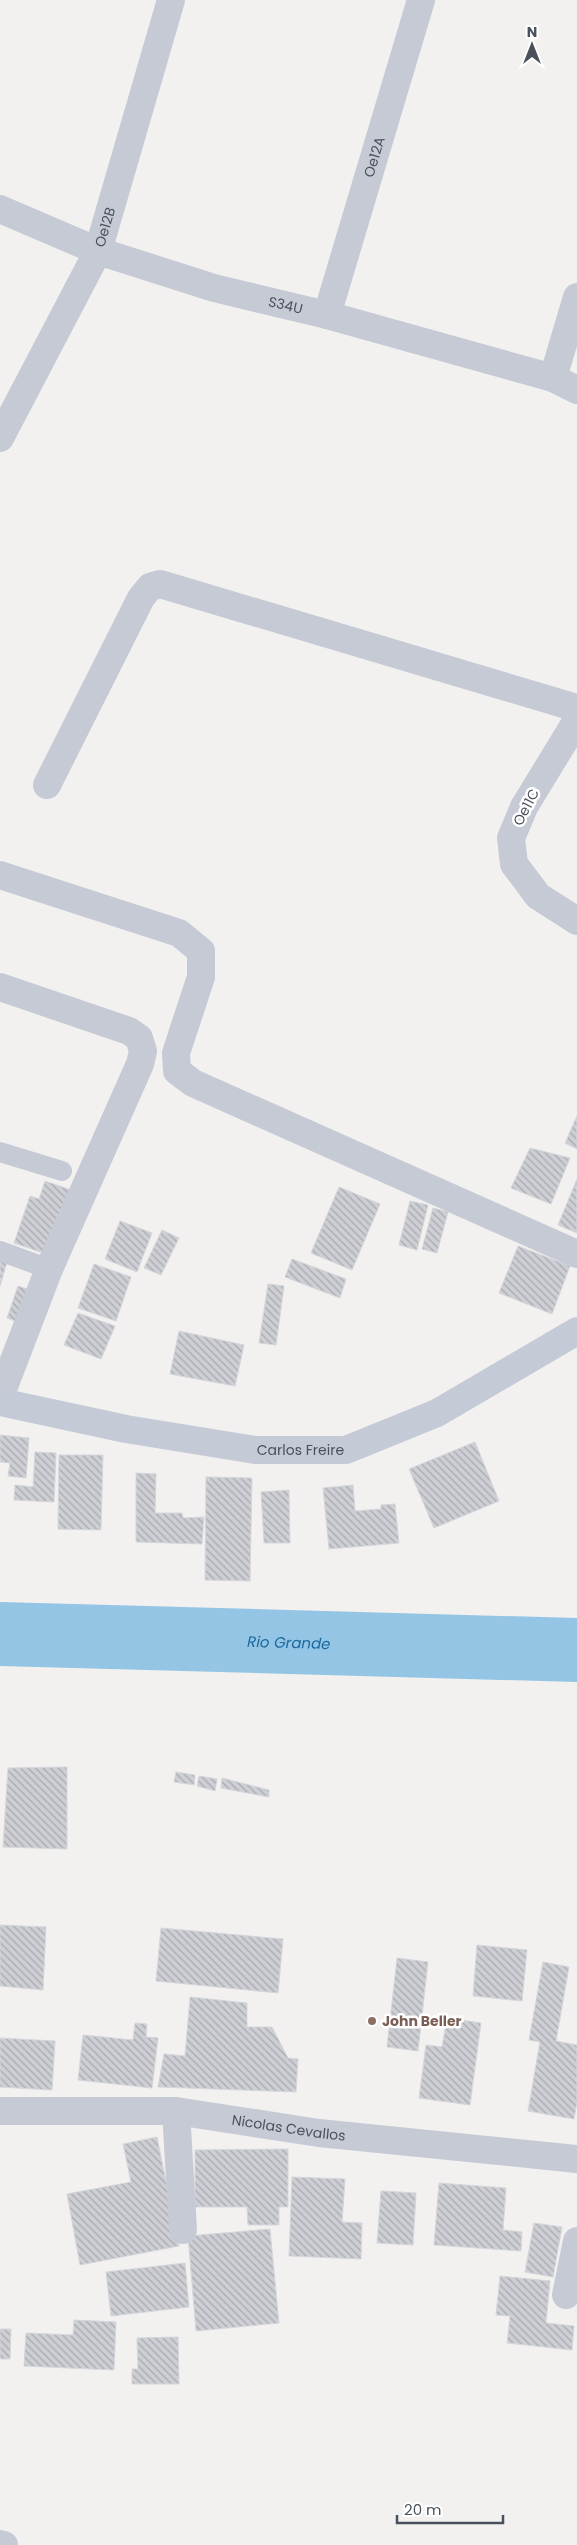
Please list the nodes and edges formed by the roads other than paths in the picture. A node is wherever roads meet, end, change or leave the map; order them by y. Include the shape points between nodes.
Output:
1 (171, 0) edge
2 (421, 0) edge
3 (0, 209) edge
4 (98, 251) junction
5 (577, 297) edge
6 (327, 315) junction
7 (553, 378) junction
8 (577, 390) edge
9 (0, 438) edge
10 (577, 708) edge
11 (577, 720) edge
12 (47, 785) dead end
13 (0, 875) edge
14 (577, 921) edge
15 (0, 987) edge
16 (0, 1152) edge
17 (62, 1171) dead end
18 (0, 1251) edge
19 (577, 1254) edge
20 (49, 1269) junction
21 (577, 1331) edge
22 (0, 1397) edge
23 (0, 1402) edge
24 (0, 2112) edge
25 (176, 2112) junction
26 (577, 2159) edge
27 (183, 2230) dead end
28 (577, 2241) edge
29 (566, 2295) dead end
30 (0, 2544) edge
31 (4, 2545) edge

1 - 4 street, Oe12B
2 - 6 street, Oe12A
3 - 4 street, S34U
4 - 6 street, S34U via 214,288
4 - 9 street, Oe12B
5 - 7 street
6 - 7 street, S34U
7 - 8 street, S34U
10 - 12 street via 160,584 150,587 141,598
11 - 14 street, Oe11C via 524,807 511,838 514,864 538,896
13 - 19 street via 179,933 201,951 201,977 176,1053 178,1071 194,1083
15 - 20 street via 129,1032 140,1038 142,1045 140,1064
16 - 17 lane
18 - 20 lane
20 - 22 street
21 - 23 street, Carlos Freire via 436,1413 346,1450 255,1450 126,1429
24 - 25 street, Nicolas Cevallos
25 - 26 street, Nicolas Cevallos via 319,2133
25 - 27 street
28 - 29 street
30 - 31 street

